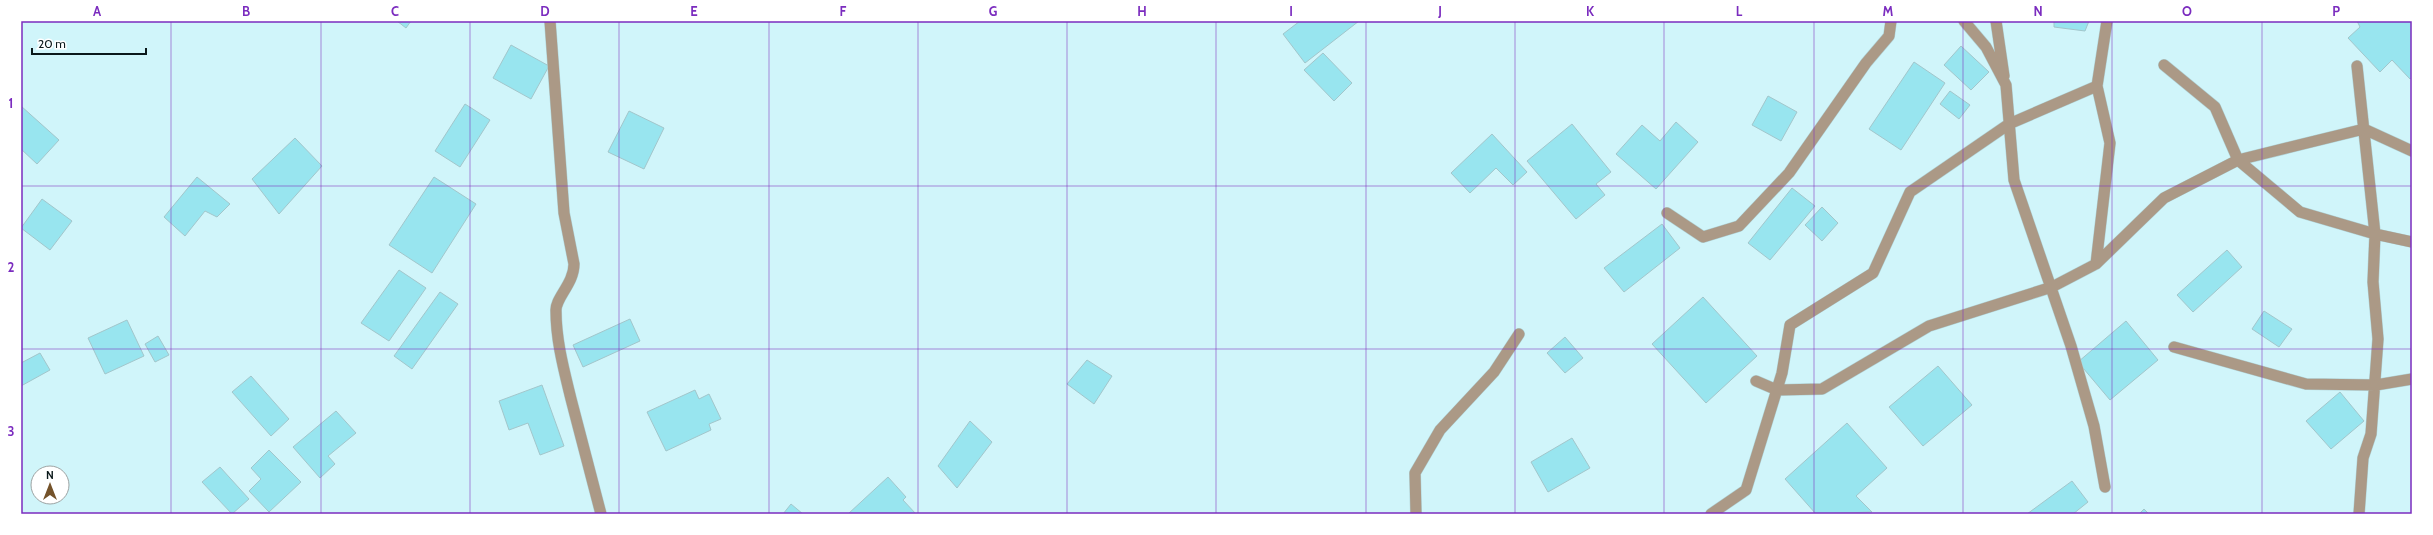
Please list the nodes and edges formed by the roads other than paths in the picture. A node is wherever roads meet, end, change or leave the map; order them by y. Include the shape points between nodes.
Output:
1 (550, 21) edge
2 (1891, 21) edge
3 (1964, 21) edge
4 (1996, 21) edge
5 (2107, 21) edge
6 (2164, 65) dead end
7 (2357, 66) dead end
8 (2006, 85) junction
9 (2097, 86) junction
10 (2009, 124) junction
11 (2364, 129) junction
12 (2412, 151) edge
13 (2238, 160) junction
14 (1667, 213) dead end
15 (2375, 234) junction
16 (2412, 242) edge
17 (2096, 264) junction
18 (2052, 287) junction
19 (1518, 334) dead end
20 (2174, 347) dead end
21 (2412, 379) edge
22 (1756, 381) dead end
23 (2376, 385) junction
24 (1777, 390) junction
25 (2105, 487) dead end
26 (602, 514) edge
27 (1416, 514) edge
28 (1711, 514) edge
29 (2359, 514) edge

1 - 26 street via 564,213 574,264 570,284 556,309 556,326 562,360
2 - 14 street via 1889,36 1866,63 1788,173 1739,226 1703,237
3 - 8 street via 1986,47
4 - 8 street
5 - 9 street
6 - 13 street via 2215,107
7 - 11 street
8 - 10 street
9 - 10 street
9 - 17 street via 2110,143
10 - 18 street via 2014,180
10 - 24 street via 1910,192 1872,273 1790,325
11 - 12 street
11 - 13 street
11 - 15 street
13 - 15 street via 2300,212
13 - 17 street via 2164,198
15 - 16 street
15 - 23 street via 2373,282 2378,339
17 - 18 street
18 - 24 street via 1929,326 1822,389
18 - 25 street via 2094,426
19 - 27 street via 1494,372 1440,430 1415,473
20 - 23 street via 2306,384
21 - 23 street
22 - 24 street
23 - 29 street via 2372,434 2363,458
24 - 28 street via 1746,490

